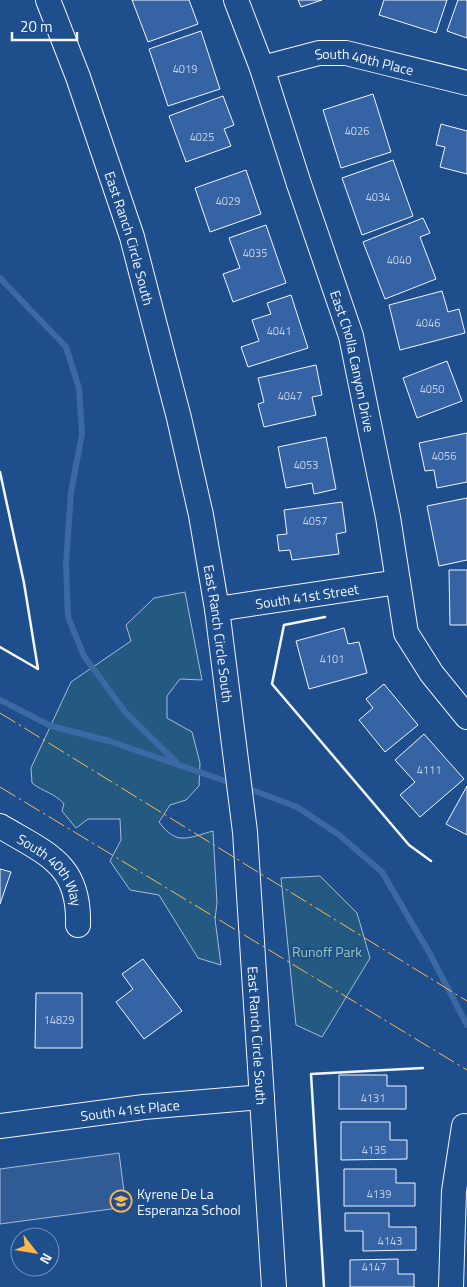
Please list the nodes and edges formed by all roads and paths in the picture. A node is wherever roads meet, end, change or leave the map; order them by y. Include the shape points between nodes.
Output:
1 (48, 0) edge
2 (236, 0) edge
3 (262, 68) junction
4 (467, 83) edge
5 (398, 582) junction
6 (217, 609) junction
7 (467, 717) edge
8 (0, 826) edge
9 (78, 926) dead end
10 (262, 1097) junction
11 (0, 1126) edge
12 (464, 1126) dead end
13 (273, 1287) edge
14 (451, 1287) edge

1 - 6 street, East Ranch Circle South via 78,77 132,237 185,444
2 - 3 street, East Cholla Canyon Drive
3 - 4 street, South 40th Place via 319,53 346,53
3 - 5 street, East Cholla Canyon Drive via 351,336
5 - 6 street, South 41st Street
5 - 7 street, East Cholla Canyon Drive via 406,633 432,674
6 - 10 street, East Ranch Circle South via 245,832
8 - 9 street, South 40th Way via 52,858 65,872 79,903
10 - 11 street, South 41st Place via 144,1107
10 - 13 street, East Ranch Circle South
12 - 14 street via 454,1191

